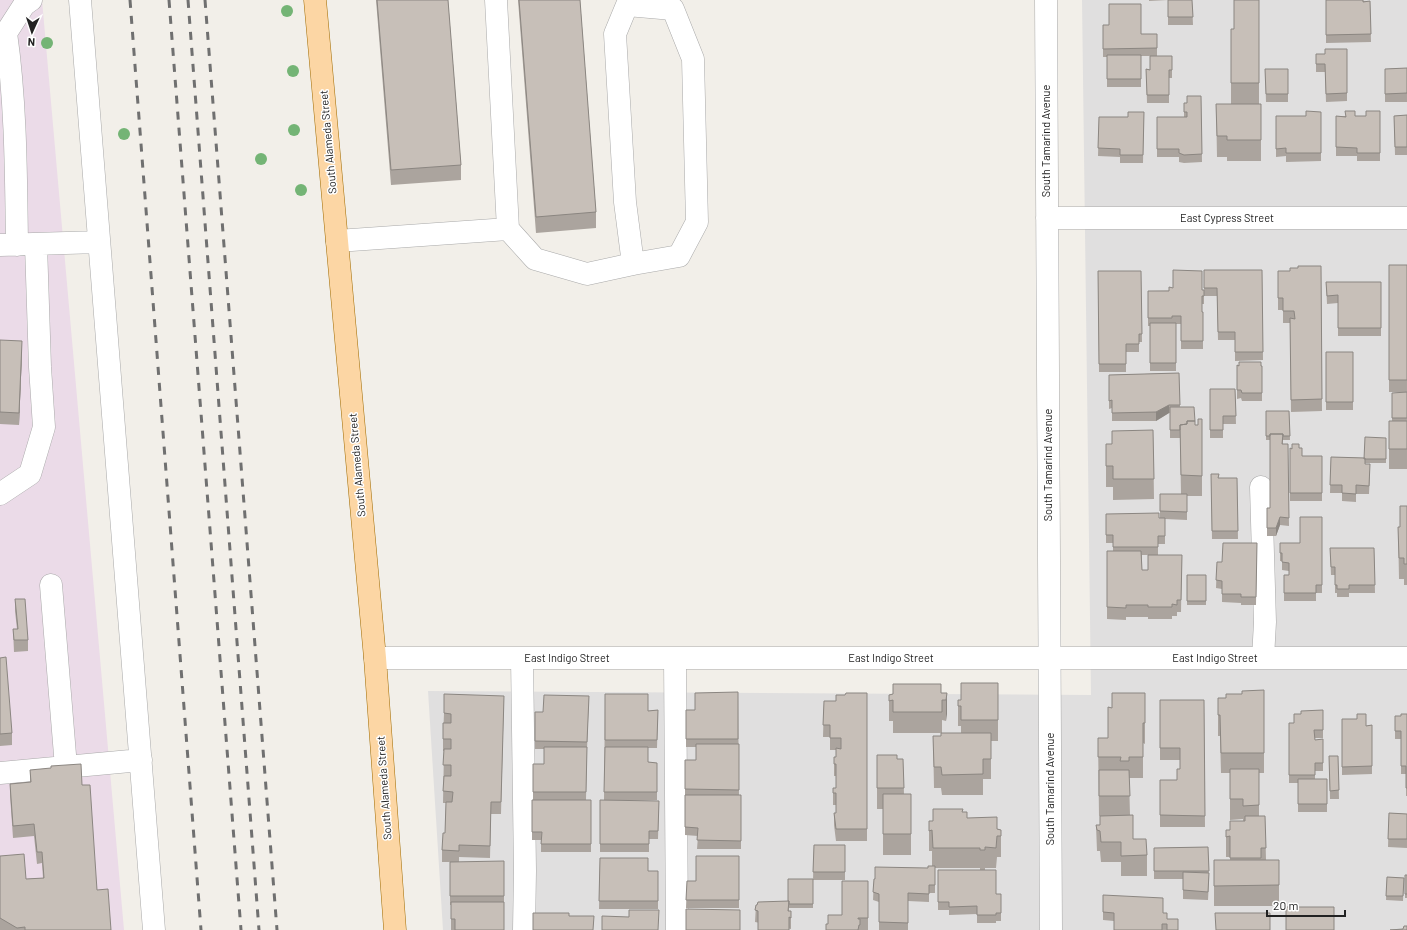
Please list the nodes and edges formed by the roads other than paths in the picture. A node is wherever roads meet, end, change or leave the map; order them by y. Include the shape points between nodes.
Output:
1 (31, 0) edge
2 (80, 0) edge
3 (315, 0) edge
4 (496, 0) edge
5 (1046, 0) edge
6 (3, 33) edge
7 (1047, 218) junction
8 (1407, 218) edge
9 (508, 229) junction
10 (337, 241) junction
11 (99, 242) junction
12 (18, 245) edge
13 (633, 264) junction
14 (1261, 487) dead end
15 (0, 494) edge
16 (51, 585) dead end
17 (375, 658) junction
18 (522, 658) junction
19 (675, 658) junction
20 (1049, 658) junction
21 (1263, 658) junction
22 (1407, 658) edge
23 (141, 760) junction
24 (66, 767) junction
25 (0, 773) edge
26 (154, 930) edge
27 (395, 930) edge
28 (524, 930) edge
29 (677, 930) edge
30 (1051, 930) edge

1 - 6 street via 24,4
2 - 11 street
3 - 10 main road, South Alameda Street
4 - 9 street
5 - 7 street, South Tamarind Avenue
6 - 12 street via 11,69
7 - 8 street, East Cypress Street
7 - 20 street, South Tamarind Avenue
9 - 10 street
9 - 13 street via 535,259 587,274
10 - 17 main road, South Alameda Street
11 - 12 street
11 - 23 street
12 - 15 street via 40,367 44,427 30,474
13 - 13 street via 679,256 697,222 693,59 673,9 627,5 616,34 625,202
14 - 21 street via 1265,622
16 - 24 street
17 - 18 street, East Indigo Street
17 - 27 main road, South Alameda Street
18 - 19 street, East Indigo Street
18 - 28 street
19 - 20 street, East Indigo Street
19 - 29 street
20 - 21 street, East Indigo Street
20 - 30 street, South Tamarind Avenue
21 - 22 street, East Indigo Street
23 - 24 street
23 - 26 street
24 - 25 street

